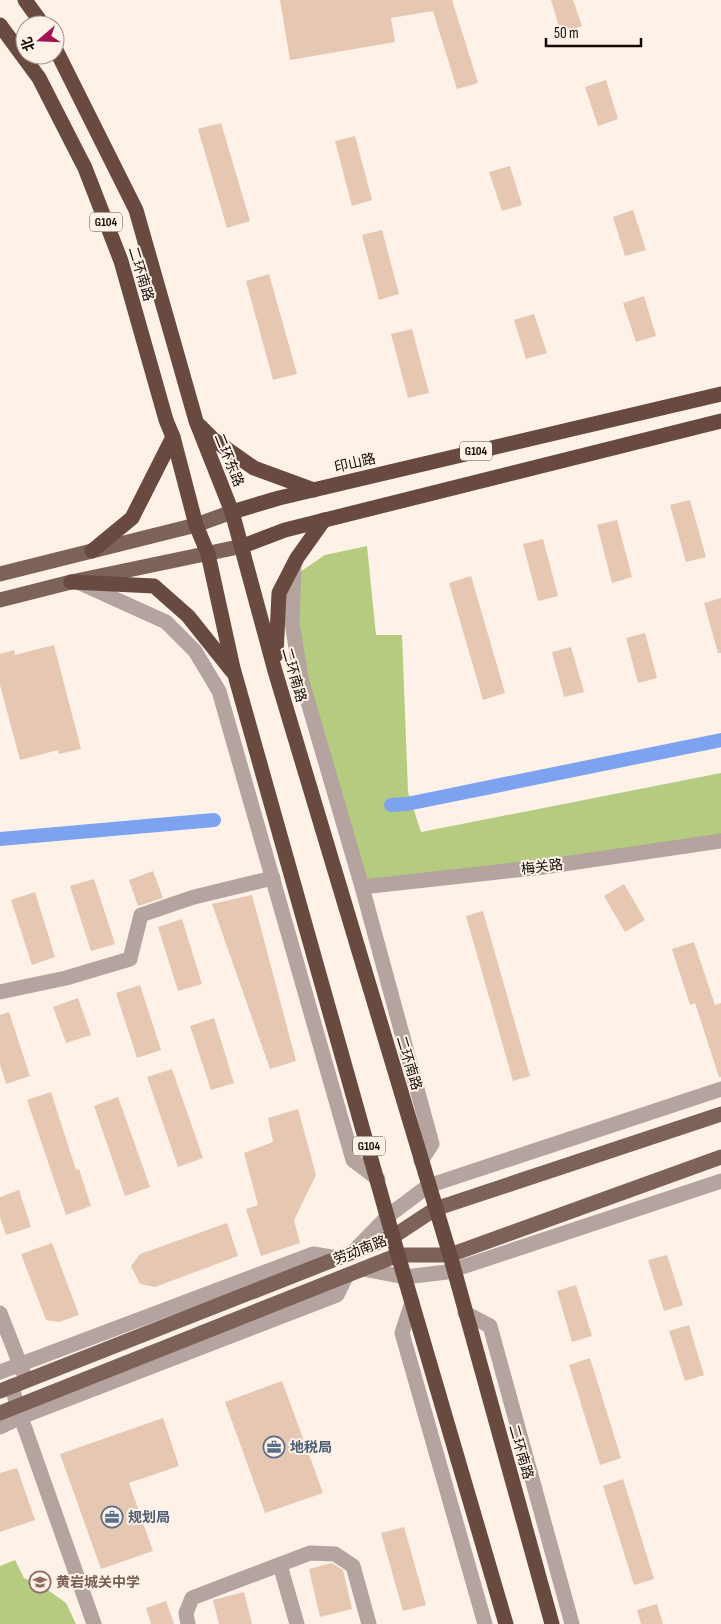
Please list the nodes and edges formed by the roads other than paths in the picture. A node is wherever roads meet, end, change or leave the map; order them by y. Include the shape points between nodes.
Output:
1 (25, 0) edge
2 (36, 15) edge
3 (0, 25) edge
4 (64, 65) edge
5 (721, 394) edge
6 (196, 421) junction
7 (721, 421) edge
8 (173, 437) junction
9 (314, 490) junction
10 (232, 512) junction
11 (324, 520) junction
12 (196, 525) junction
13 (243, 546) junction
14 (92, 551) junction
15 (208, 554) junction
16 (294, 564) junction
17 (0, 574) edge
18 (75, 582) junction
19 (0, 600) edge
20 (275, 671) junction
21 (236, 675) junction
22 (721, 841) edge
23 (272, 878) junction
24 (362, 886) junction
25 (0, 992) edge
26 (721, 1089) edge
27 (721, 1114) edge
28 (721, 1157) edge
29 (421, 1161) junction
30 (378, 1179) junction
31 (721, 1181) edge
32 (428, 1186) junction
33 (435, 1209) junction
34 (388, 1216) junction
35 (394, 1236) junction
36 (353, 1252) junction
37 (398, 1254) junction
38 (338, 1258) junction
39 (451, 1262) junction
40 (363, 1269) junction
41 (405, 1277) junction
42 (412, 1302) junction
43 (0, 1312) edge
44 (466, 1313) junction
45 (19, 1363) junction
46 (0, 1372) edge
47 (13, 1386) edge
48 (19, 1412) junction
49 (0, 1414) edge
50 (0, 1427) edge
51 (280, 1564) junction
52 (94, 1624) edge
53 (188, 1624) edge
54 (297, 1624) edge
55 (369, 1624) edge
56 (485, 1624) edge
57 (506, 1624) edge
58 (552, 1624) edge
59 (572, 1624) edge

1 - 2 highway
3 - 8 highway, 二环南路 / G104 via 40,78 85,168 121,261
4 - 6 highway, 二环南路 / G104 via 136,210
5 - 9 highway, 印山路 / G104
6 - 9 highway via 214,440 254,468
6 - 10 highway, 二环东路 / G104
7 - 11 highway, G104
8 - 12 highway, G104
8 - 14 highway via 132,518
9 - 10 highway, 印山路 / G104
10 - 12 main road, 印山路
10 - 13 highway, 二环南路 / G104
11 - 13 highway, G104
11 - 16 highway
12 - 14 main road, 印山路
12 - 15 highway, G104
13 - 15 main road
13 - 20 highway, 二环南路 / G104
14 - 17 main road, 印山路
15 - 18 main road
15 - 21 highway, G104
16 - 20 highway via 279,593
16 - 24 street via 292,623 301,678
18 - 19 main road
18 - 21 highway via 154,586 188,616
18 - 23 street via 166,622 194,651 219,691
20 - 29 highway, 二环南路 / G104
21 - 30 highway, G104
22 - 24 street, 梅关路 via 543,867
23 - 25 street via 194,896 141,915 130,959 66,978
23 - 30 street via 353,1160
24 - 29 street via 432,1144
26 - 32 street
27 - 33 main road, 劳动南路
28 - 39 main road, 劳动南路
29 - 32 highway, 二环南路 / G104
30 - 34 highway, G104
31 - 39 street
32 - 33 highway, 二环南路 / G104
32 - 34 street
33 - 35 main road, 劳动南路
33 - 39 highway, 二环南路 / G104
34 - 35 highway, G104
34 - 36 street
35 - 36 main road, 劳动南路
35 - 37 highway, G104
36 - 38 main road, 劳动南路
37 - 39 main road, 劳动南路
37 - 40 main road, 劳动南路
37 - 41 highway, G104
38 - 45 street via 313,1254
38 - 47 main road, 劳动南路
39 - 41 street
39 - 44 highway, 二环南路 / G104
40 - 41 street
40 - 48 main road, 劳动南路
41 - 42 highway, G104
42 - 56 street via 402,1333
42 - 57 highway, G104
43 - 45 street
44 - 58 highway, 二环南路 / G104
44 - 59 street via 490,1326
45 - 46 street
45 - 47 street
47 - 48 street
48 - 49 main road, 劳动南路
48 - 50 street
48 - 52 street
51 - 53 street via 192,1598 186,1613
51 - 54 street
51 - 55 street via 310,1553 334,1554 353,1566

